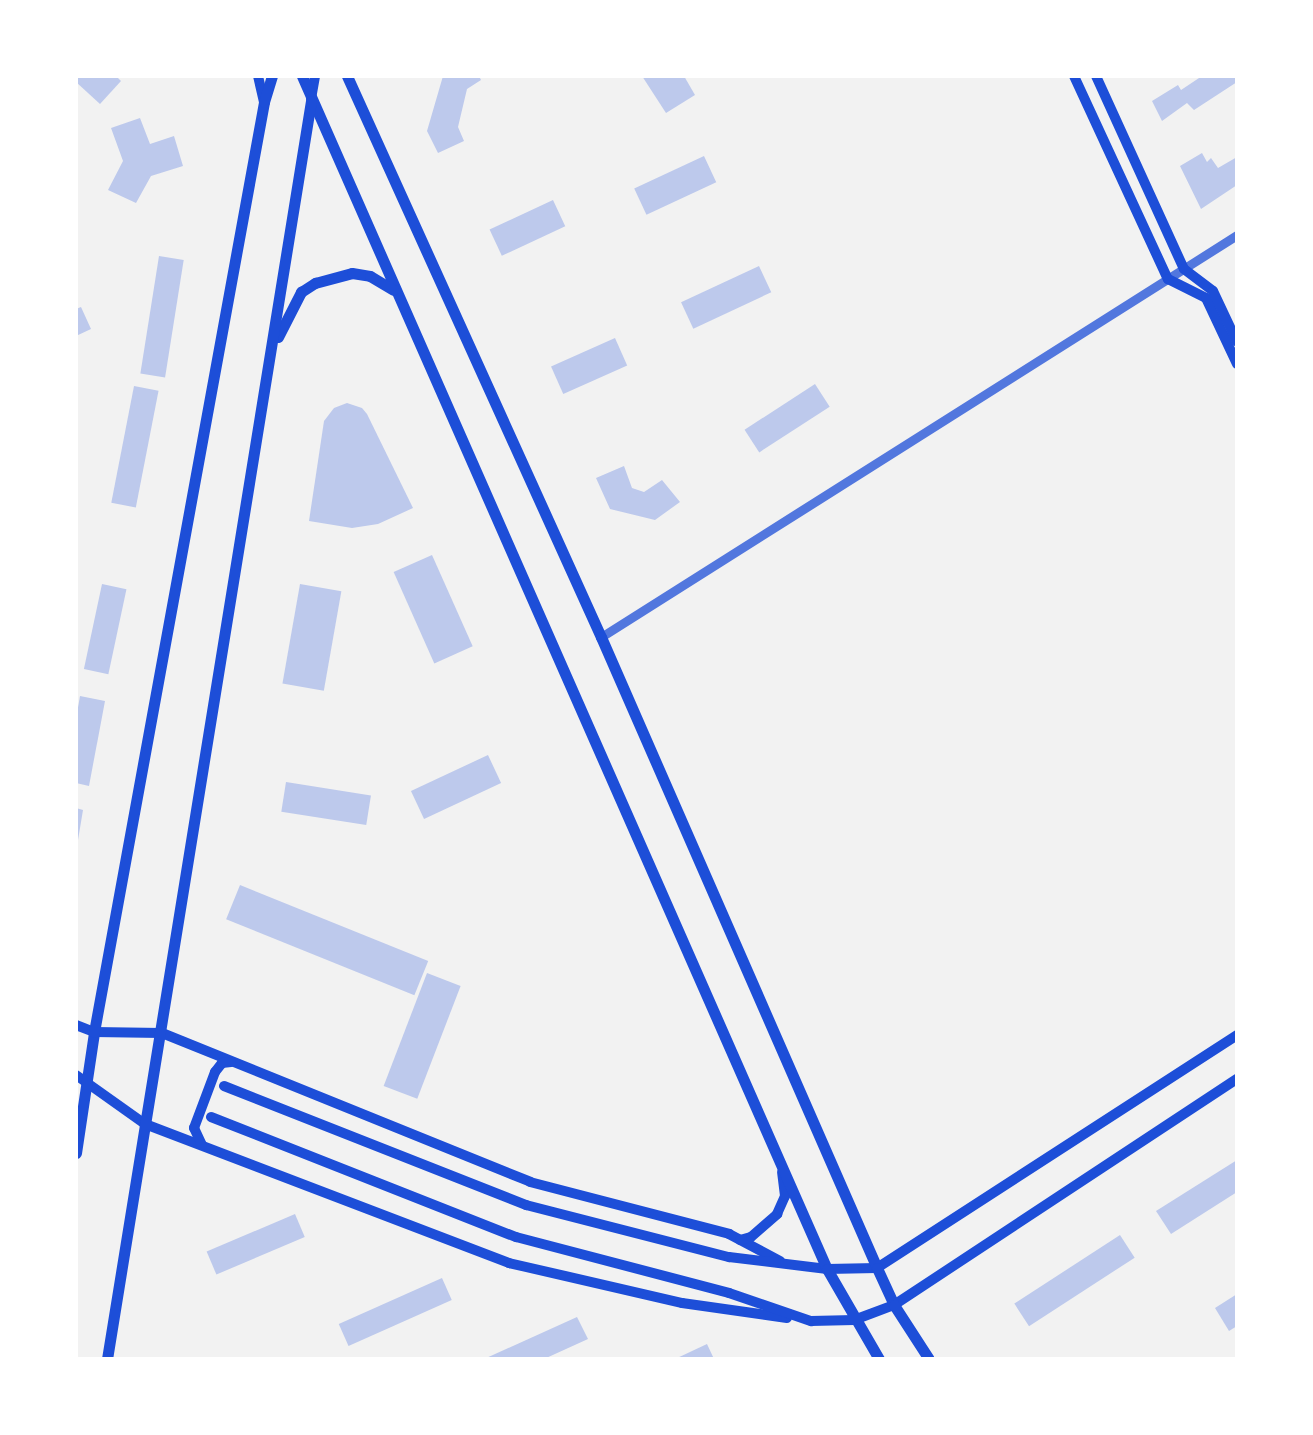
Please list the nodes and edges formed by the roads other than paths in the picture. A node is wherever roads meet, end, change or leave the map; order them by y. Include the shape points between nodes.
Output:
1 (258, 76) edge
2 (272, 76) edge
3 (302, 76) edge
4 (315, 76) edge
5 (347, 76) edge
6 (1074, 76) edge
7 (1096, 76) edge
8 (311, 101) junction
9 (264, 102) junction
10 (1237, 235) edge
11 (1184, 269) junction
12 (1168, 279) junction
13 (394, 291) junction
14 (1237, 342) edge
15 (274, 344) junction
16 (1237, 364) edge
17 (601, 637) junction
18 (76, 1025) edge
19 (94, 1032) junction
20 (162, 1033) junction
21 (1237, 1035) edge
22 (233, 1061) junction
23 (81, 1077) edge
24 (1237, 1079) edge
25 (224, 1086) dead end
26 (211, 1117) dead end
27 (145, 1124) junction
28 (204, 1147) junction
29 (76, 1153) edge
30 (781, 1166) junction
31 (740, 1240) junction
32 (789, 1265) junction
33 (877, 1268) junction
34 (827, 1269) junction
35 (894, 1305) junction
36 (854, 1320) junction
37 (811, 1321) junction
38 (107, 1359) edge
39 (879, 1359) edge
40 (929, 1359) edge

1 - 9 main road
2 - 9 main road
3 - 8 main road
4 - 8 main road
5 - 17 main road
6 - 12 main road
7 - 11 main road
8 - 13 main road
8 - 15 main road
9 - 19 main road
10 - 11 street
11 - 12 street
11 - 14 main road via 1213,291
12 - 16 main road via 1206,298
12 - 17 street
13 - 15 main road via 370,276 352,273 315,283 301,292
13 - 30 main road
15 - 20 main road
17 - 33 main road
18 - 19 main road
19 - 20 main road
19 - 23 main road
20 - 22 main road
20 - 27 main road
21 - 33 main road
22 - 28 main road via 222,1063 215,1072 194,1128
22 - 31 main road via 530,1182
23 - 27 main road
23 - 29 main road
24 - 35 main road
25 - 32 main road via 526,1205 729,1257
26 - 37 main road via 516,1237 729,1293
27 - 28 main road
27 - 38 main road
28 - 37 main road via 509,1263 682,1303
30 - 31 main road via 785,1196 777,1214
30 - 34 main road
31 - 32 main road
32 - 34 main road
33 - 34 main road
33 - 35 main road
34 - 36 main road
35 - 36 main road
35 - 40 main road
36 - 37 main road
36 - 39 main road

